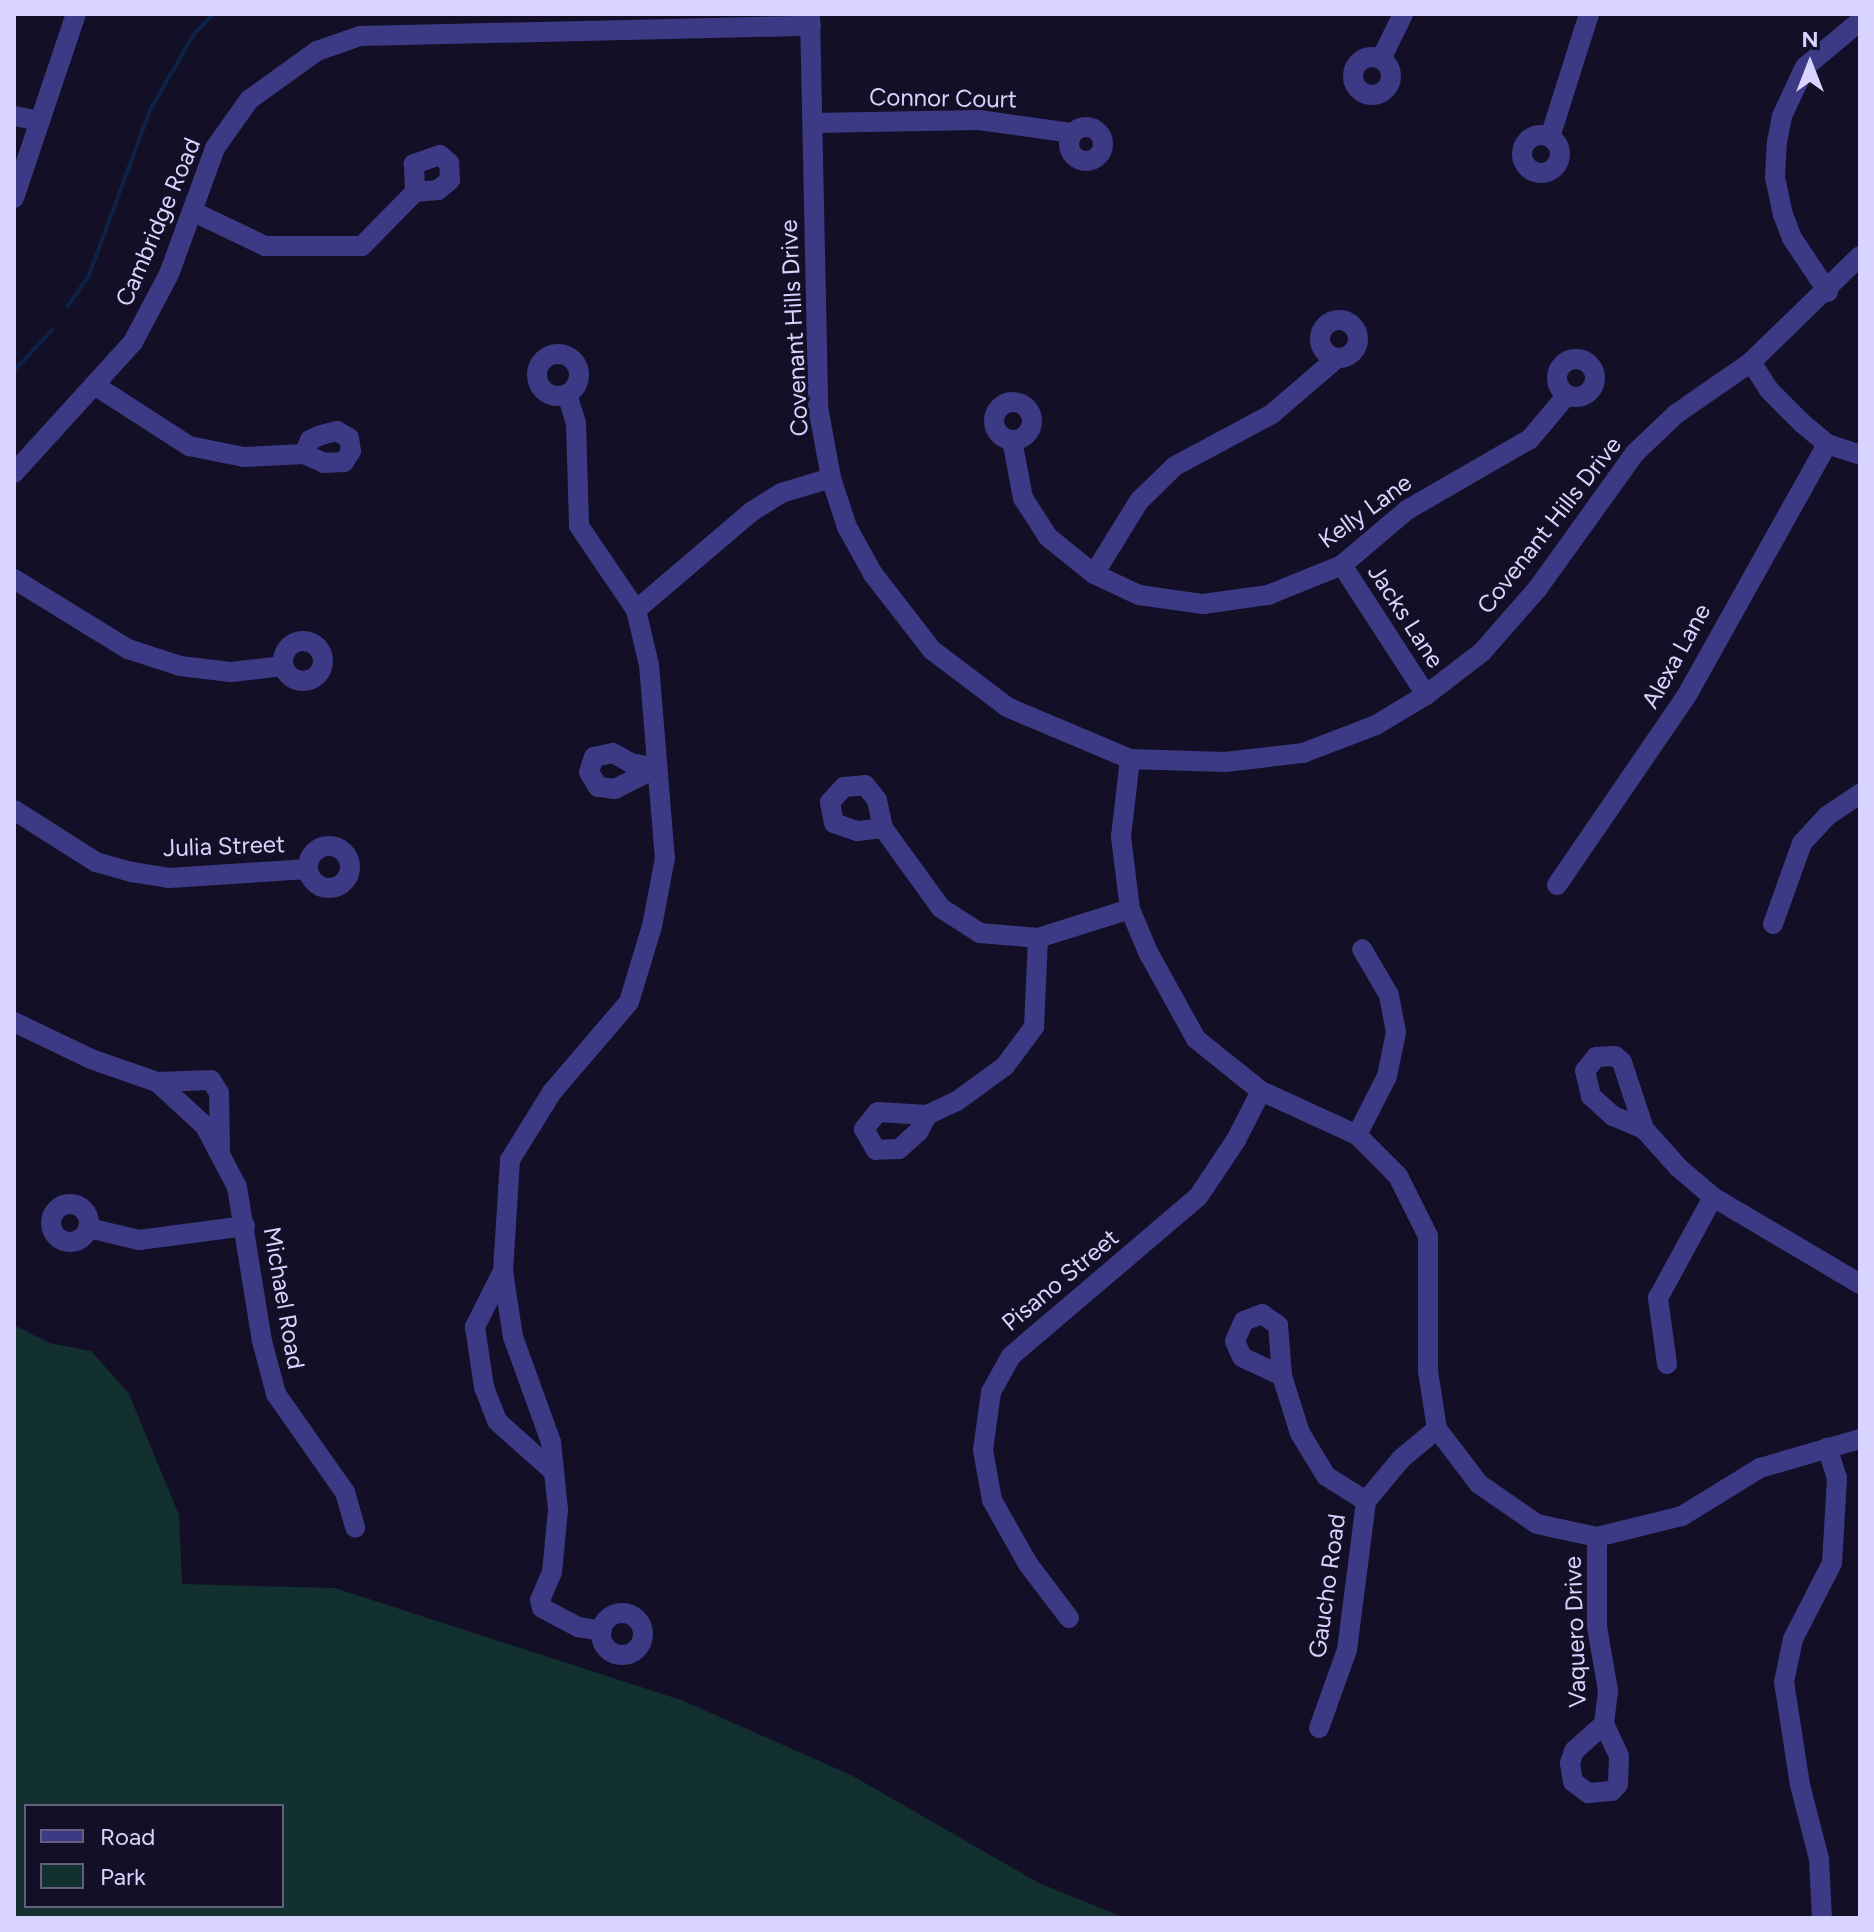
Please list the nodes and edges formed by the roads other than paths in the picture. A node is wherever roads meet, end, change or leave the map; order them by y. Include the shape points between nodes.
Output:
1 (76, 14) edge
2 (1403, 14) edge
3 (1589, 14) edge
4 (811, 20) edge
5 (1860, 21) edge
6 (1381, 59) dead end
7 (14, 116) edge
8 (39, 121) junction
9 (813, 123) junction
10 (1072, 133) dead end
11 (1550, 137) dead end
12 (415, 192) dead end
13 (14, 198) edge
14 (194, 212) junction
15 (1860, 256) edge
16 (1828, 292) junction
17 (1337, 358) dead end
18 (1751, 362) junction
19 (96, 386) junction
20 (567, 394) dead end
21 (1567, 395) dead end
22 (1012, 440) dead end
23 (1827, 444) junction
24 (304, 454) dead end
25 (1860, 455) edge
26 (14, 473) edge
27 (831, 478) junction
28 (1342, 565) junction
29 (1094, 574) junction
30 (14, 579) edge
31 (636, 610) junction
32 (283, 666) dead end
33 (1426, 695) junction
34 (1130, 759) junction
35 (1860, 794) edge
36 (14, 810) edge
37 (883, 828) dead end
38 (308, 869) dead end
39 (1557, 885) dead end
40 (1130, 909) junction
41 (1773, 924) dead end
42 (1038, 938) junction
43 (1362, 949) dead end
44 (14, 1022) edge
45 (157, 1082) junction
46 (1261, 1091) junction
47 (927, 1115) dead end
48 (1644, 1129) dead end
49 (1357, 1135) junction
50 (220, 1153) junction
51 (1713, 1197) junction
52 (245, 1226) junction
53 (89, 1228) dead end
54 (1856, 1270) edge
55 (503, 1271) junction
56 (1667, 1364) dead end
57 (1282, 1376) dead end
58 (1437, 1429) junction
59 (1860, 1439) edge
60 (1827, 1448) junction
61 (554, 1472) junction
62 (1366, 1501) junction
63 (355, 1528) dead end
64 (1597, 1537) junction
65 (1069, 1618) dead end
66 (602, 1631) dead end
67 (1604, 1724) dead end
68 (1319, 1728) dead end
69 (1822, 1918) edge

1 - 8 street
2 - 6 street
3 - 11 street
4 - 9 street, Covenant Hills Drive
4 - 14 street, Cambridge Road via 360,36 290,66 249,100 215,148
5 - 16 street via 1805,67 1787,103 1777,142 1775,177 1783,215
7 - 8 street
8 - 13 street
9 - 10 street, Connor Court via 979,120
9 - 27 street, Covenant Hills Drive via 818,407
12 - 14 street via 362,246 265,246
14 - 19 street, Cambridge Road via 133,342
15 - 16 street, Covenant Hills Drive
16 - 18 street, Covenant Hills Drive
17 - 29 street via 1272,414 1175,466 1139,501
18 - 23 street via 1780,402
18 - 33 street, Covenant Hills Drive via 1676,414 1635,453 1538,588 1482,652
19 - 24 street via 189,446 244,457
19 - 26 street, Cambridge Road
20 - 31 street via 576,423 579,526
21 - 28 street, Kelly Lane via 1530,439 1407,510
22 - 29 street, Kelly Lane via 1023,498 1048,537
23 - 25 street
23 - 39 street, Alexa Lane via 1687,695
27 - 31 street via 781,493 751,512
27 - 34 street, Covenant Hills Drive via 847,527 873,574 932,650 1007,707
28 - 29 street, Kelly Lane via 1268,595 1203,604 1139,595
28 - 33 street, Jacks Lane
30 - 32 street via 128,649 180,666 231,672
31 - 55 street via 649,665 665,858 629,1002 552,1092 510,1160
33 - 34 street, Covenant Hills Drive via 1376,725 1303,753 1225,762
34 - 40 street via 1121,837
35 - 41 street via 1827,816 1802,843
36 - 38 street, Julia Street via 96,862 132,872 169,878
37 - 42 street via 941,908 980,933
40 - 42 street
40 - 46 street via 1196,1039
42 - 47 street via 1034,1027 1005,1066 957,1101
43 - 49 street via 1389,995 1396,1032 1387,1076
44 - 45 street, Michael Road via 91,1059
45 - 50 street, Michael Road via 205,1126
45 - 50 street, Michael Road via 211,1080 219,1093
46 - 49 street
46 - 65 street, Pisano Street via 1198,1197 1011,1356 991,1392 983,1450 992,1500 1028,1564
48 - 51 street
49 - 58 street via 1398,1176 1428,1236 1428,1371
50 - 52 street, Michael Road via 237,1187
51 - 54 street
51 - 56 street via 1658,1298
52 - 53 street via 139,1240
52 - 63 street, Michael Road via 262,1341 276,1394 345,1492
55 - 61 street via 513,1337 551,1442
55 - 61 street via 475,1327 484,1387 497,1421
57 - 62 street via 1300,1433 1326,1476
58 - 62 street, Gaucho Road via 1402,1458
58 - 64 street via 1479,1484 1537,1524
59 - 60 street
60 - 64 street via 1760,1468 1682,1516
60 - 69 street via 1837,1478 1832,1563 1793,1639 1784,1682 1800,1785 1819,1859
61 - 66 street via 557,1525 542,1611
62 - 68 street, Gaucho Road via 1347,1650
64 - 67 street, Vaquero Drive via 1597,1627 1608,1691

